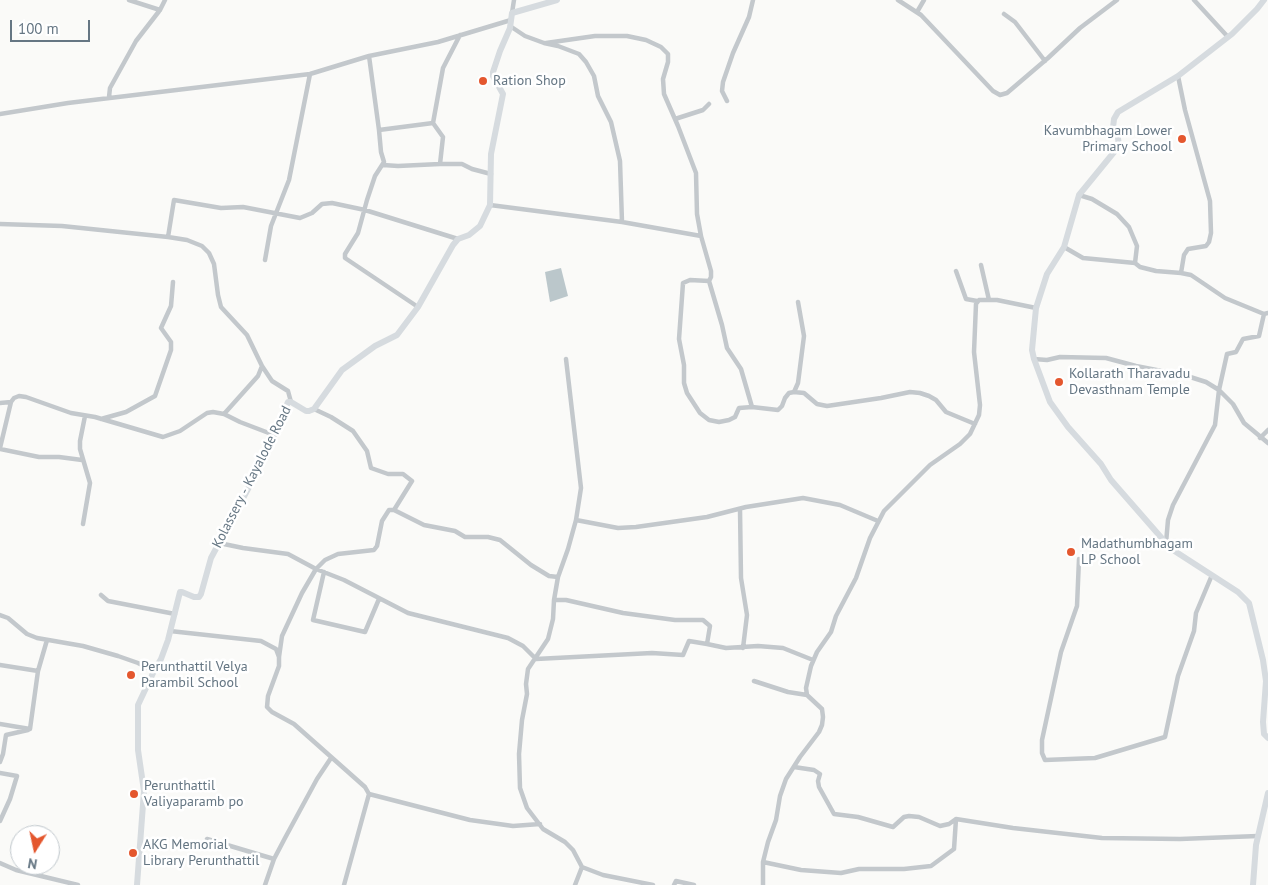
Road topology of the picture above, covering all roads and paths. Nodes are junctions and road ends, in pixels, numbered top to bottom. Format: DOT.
graph roads {
  1 [pos="128,0"];
  2 [pos="165,0"];
  3 [pos="514,0"];
  4 [pos="557,0"];
  5 [pos="753,0"];
  6 [pos="898,0"];
  7 [pos="924,0"];
  8 [pos="1117,0"];
  9 [pos="1194,0"];
  10 [pos="1264,0"];
  11 [pos="160,10"];
  12 [pos="917,12"];
  13 [pos="1004,14"];
  14 [pos="511,20"];
  15 [pos="460,35"];
  16 [pos="1228,37"];
  17 [pos="546,43"];
  18 [pos="369,56"];
  19 [pos="1045,61"];
  20 [pos="310,74"];
  21 [pos="1178,76"];
  22 [pos="110,97"];
  23 [pos="727,101"];
  24 [pos="710,104"];
  25 [pos="0,114"];
  26 [pos="675,119"];
  27 [pos="433,123"];
  28 [pos="380,130"];
  29 [pos="440,164"];
  30 [pos="383,165"];
  31 [pos="492,174"];
  32 [pos="1079,195"];
  33 [pos="490,205"];
  34 [pos="365,210"];
  35 [pos="277,213"];
  36 [pos="622,222"];
  37 [pos="0,224"];
  38 [pos="701,236"];
  39 [pos="168,237"];
  40 [pos="458,239"];
  41 [pos="1064,247"];
  42 [pos="265,260"];
  43 [pos="1135,263"];
  44 [pos="981,266"];
  45 [pos="956,271"];
  46 [pos="1181,273"];
  47 [pos="708,281"];
  48 [pos="174,282"];
  49 [pos="989,300"];
  50 [pos="977,301"];
  51 [pos="798,302"];
  52 [pos="418,308"];
  53 [pos="1036,308"];
  54 [pos="1266,313"];
  55 [pos="566,359"];
  56 [pos="1034,359"];
  57 [pos="261,364"];
  58 [pos="1219,390"];
  59 [pos="794,392"];
  60 [pos="11,402"];
  61 [pos="291,402"];
  62 [pos="0,403"];
  63 [pos="314,408"];
  64 [pos="752,408"];
  65 [pos="224,414"];
  66 [pos="85,416"];
  67 [pos="100,419"];
  68 [pos="975,424"];
  69 [pos="1268,430"];
  70 [pos="274,435"];
  71 [pos="1260,438"];
  72 [pos="1268,443"];
  73 [pos="0,449"];
  74 [pos="82,460"];
  75 [pos="740,509"];
  76 [pos="394,510"];
  77 [pos="576,520"];
  78 [pos="878,521"];
  79 [pos="83,524"];
  80 [pos="219,542"];
  81 [pos="1166,543"];
  82 [pos="1079,559"];
  83 [pos="316,569"];
  84 [pos="324,572"];
  85 [pos="1212,575"];
  86 [pos="558,577"];
  87 [pos="101,595"];
  88 [pos="379,599"];
  89 [pos="554,600"];
  90 [pos="174,614"];
  91 [pos="0,615"];
  92 [pos="170,631"];
  93 [pos="47,640"];
  94 [pos="707,644"];
  95 [pos="743,648"];
  96 [pos="279,657"];
  97 [pos="536,659"];
  98 [pos="813,660"];
  99 [pos="0,665"];
  100 [pos="38,671"];
  101 [pos="154,671"];
  102 [pos="754,681"];
  103 [pos="807,695"];
  104 [pos="0,724"];
  105 [pos="30,730"];
  106 [pos="1268,738"];
  107 [pos="331,758"];
  108 [pos="0,762"];
  109 [pos="794,767"];
  110 [pos="0,773"];
  111 [pos="1268,793"];
  112 [pos="370,794"];
  113 [pos="956,819"];
  114 [pos="0,821"];
  115 [pos="540,824"];
  116 [pos="1258,836"];
  117 [pos="207,839"];
  118 [pos="274,859"];
  119 [pos="764,862"];
  120 [pos="0,863"];
  121 [pos="582,867"];
  122 [pos="78,885"];
  123 [pos="137,885"];
  124 [pos="265,885"];
  125 [pos="344,885"];
  126 [pos="575,885"];
  127 [pos="653,885"];
  128 [pos="674,885"];
  129 [pos="694,885"];
  130 [pos="763,885"];
  131 [pos="1252,885"];
  1 -- 11 [label="street"];
  2 -- 11 [label="street"];
  3 -- 14 [label="street"];
  4 -- 14 [label="main road"];
  5 -- 23 [label="street"];
  6 -- 12 [label="street"];
  7 -- 12 [label="street"];
  8 -- 19 [label="street"];
  9 -- 16 [label="street"];
  10 -- 16 [label="main road"];
  11 -- 22 [label="street"];
  12 -- 19 [label="street"];
  13 -- 19 [label="street"];
  14 -- 15 [label="street"];
  14 -- 17 [label="street"];
  14 -- 31 [label="main road, Kolassery - Kayalode Road"];
  15 -- 18 [label="street"];
  15 -- 27 [label="street"];
  16 -- 21 [label="main road"];
  17 -- 26 [label="street"];
  17 -- 36 [label="street"];
  18 -- 20 [label="street"];
  18 -- 28 [label="street"];
  20 -- 22 [label="street"];
  20 -- 35 [label="street"];
  21 -- 32 [label="main road"];
  21 -- 46 [label="street"];
  22 -- 25 [label="street"];
  24 -- 26 [label="street"];
  26 -- 38 [label="street"];
  27 -- 28 [label="street"];
  27 -- 29 [label="street"];
  28 -- 30 [label="street"];
  29 -- 30 [label="street"];
  29 -- 31 [label="street"];
  30 -- 34 [label="street"];
  31 -- 33 [label="main road, Kolassery - Kayalode Road"];
  32 -- 41 [label="main road"];
  32 -- 43 [label="street"];
  33 -- 36 [label="street"];
  33 -- 40 [label="main road, Kolassery - Kayalode Road"];
  34 -- 35 [label="street"];
  34 -- 40 [label="street"];
  34 -- 52 [label="street"];
  35 -- 39 [label="street"];
  35 -- 42 [label="street"];
  36 -- 38 [label="street"];
  37 -- 39 [label="street"];
  38 -- 47 [label="street"];
  39 -- 57 [label="street"];
  40 -- 52 [label="main road, Kolassery - Kayalode Road"];
  41 -- 43 [label="street"];
  41 -- 53 [label="main road"];
  43 -- 46 [label="street"];
  44 -- 49 [label="street"];
  45 -- 50 [label="street"];
  46 -- 54 [label="street"];
  47 -- 64 [label="street"];
  47 -- 64 [label="street"];
  48 -- 67 [label="street"];
  49 -- 50 [label="street"];
  49 -- 53 [label="street"];
  50 -- 68 [label="street"];
  51 -- 59 [label="street"];
  52 -- 63 [label="main road, Kolassery - Kayalode Road"];
  53 -- 56 [label="main road"];
  54 -- 58 [label="street"];
  55 -- 77 [label="street"];
  56 -- 58 [label="street"];
  56 -- 81 [label="main road"];
  57 -- 61 [label="street"];
  57 -- 65 [label="street"];
  58 -- 71 [label="street"];
  58 -- 81 [label="street"];
  59 -- 64 [label="street"];
  59 -- 68 [label="street"];
  60 -- 62 [label="street"];
  60 -- 66 [label="street"];
  60 -- 73 [label="street"];
  61 -- 63 [label="main road, Kolassery - Kayalode Road"];
  61 -- 70 [label="main road, Kolassery - Kayalode Road"];
  63 -- 76 [label="street"];
  65 -- 67 [label="street"];
  65 -- 70 [label="street"];
  66 -- 67 [label="street"];
  66 -- 74 [label="street"];
  68 -- 78 [label="street"];
  69 -- 71 [label="street"];
  70 -- 80 [label="main road, Kolassery - Kayalode Road"];
  71 -- 72 [label="street"];
  73 -- 74 [label="street"];
  74 -- 79 [label="street"];
  75 -- 77 [label="street"];
  75 -- 78 [label="street"];
  75 -- 95 [label="street"];
  76 -- 83 [label="street"];
  76 -- 86 [label="street"];
  77 -- 86 [label="street"];
  78 -- 98 [label="street"];
  80 -- 83 [label="street"];
  80 -- 90 [label="main road, Kolassery - Kayalode Road"];
  81 -- 85 [label="main road"];
  82 -- 85 [label="street"];
  83 -- 84 [label="street"];
  83 -- 96 [label="street"];
  84 -- 88 [label="street"];
  84 -- 88 [label="street"];
  85 -- 106 [label="main road"];
  86 -- 89 [label="street"];
  87 -- 90 [label="street"];
  88 -- 97 [label="street"];
  89 -- 94 [label="street"];
  89 -- 97 [label="street"];
  90 -- 92 [label="main road, Kolassery - Kayalode Road"];
  91 -- 93 [label="street"];
  92 -- 96 [label="street"];
  92 -- 101 [label="main road, Kolassery - Kayalode Road"];
  93 -- 100 [label="street"];
  93 -- 101 [label="street"];
  94 -- 95 [label="street"];
  94 -- 97 [label="street"];
  95 -- 98 [label="street"];
  96 -- 107 [label="street"];
  97 -- 115 [label="street"];
  98 -- 103 [label="street"];
  99 -- 100 [label="street"];
  100 -- 105 [label="street"];
  101 -- 123 [label="main road, Kolassery - Kayalode Road"];
  102 -- 103 [label="street"];
  103 -- 109 [label="street"];
  104 -- 105 [label="street"];
  105 -- 108 [label="street"];
  107 -- 112 [label="street"];
  107 -- 118 [label="street"];
  109 -- 113 [label="street"];
  109 -- 119 [label="street"];
  110 -- 114 [label="street"];
  111 -- 116 [label="main road"];
  112 -- 115 [label="street"];
  112 -- 125 [label="street"];
  113 -- 116 [label="street"];
  113 -- 119 [label="street"];
  115 -- 121 [label="street"];
  116 -- 131 [label="main road"];
  117 -- 118 [label="street"];
  118 -- 124 [label="street"];
  119 -- 130 [label="street"];
  120 -- 122 [label="street"];
  121 -- 126 [label="street"];
  121 -- 127 [label="street"];
  128 -- 129 [label="street"];
}
